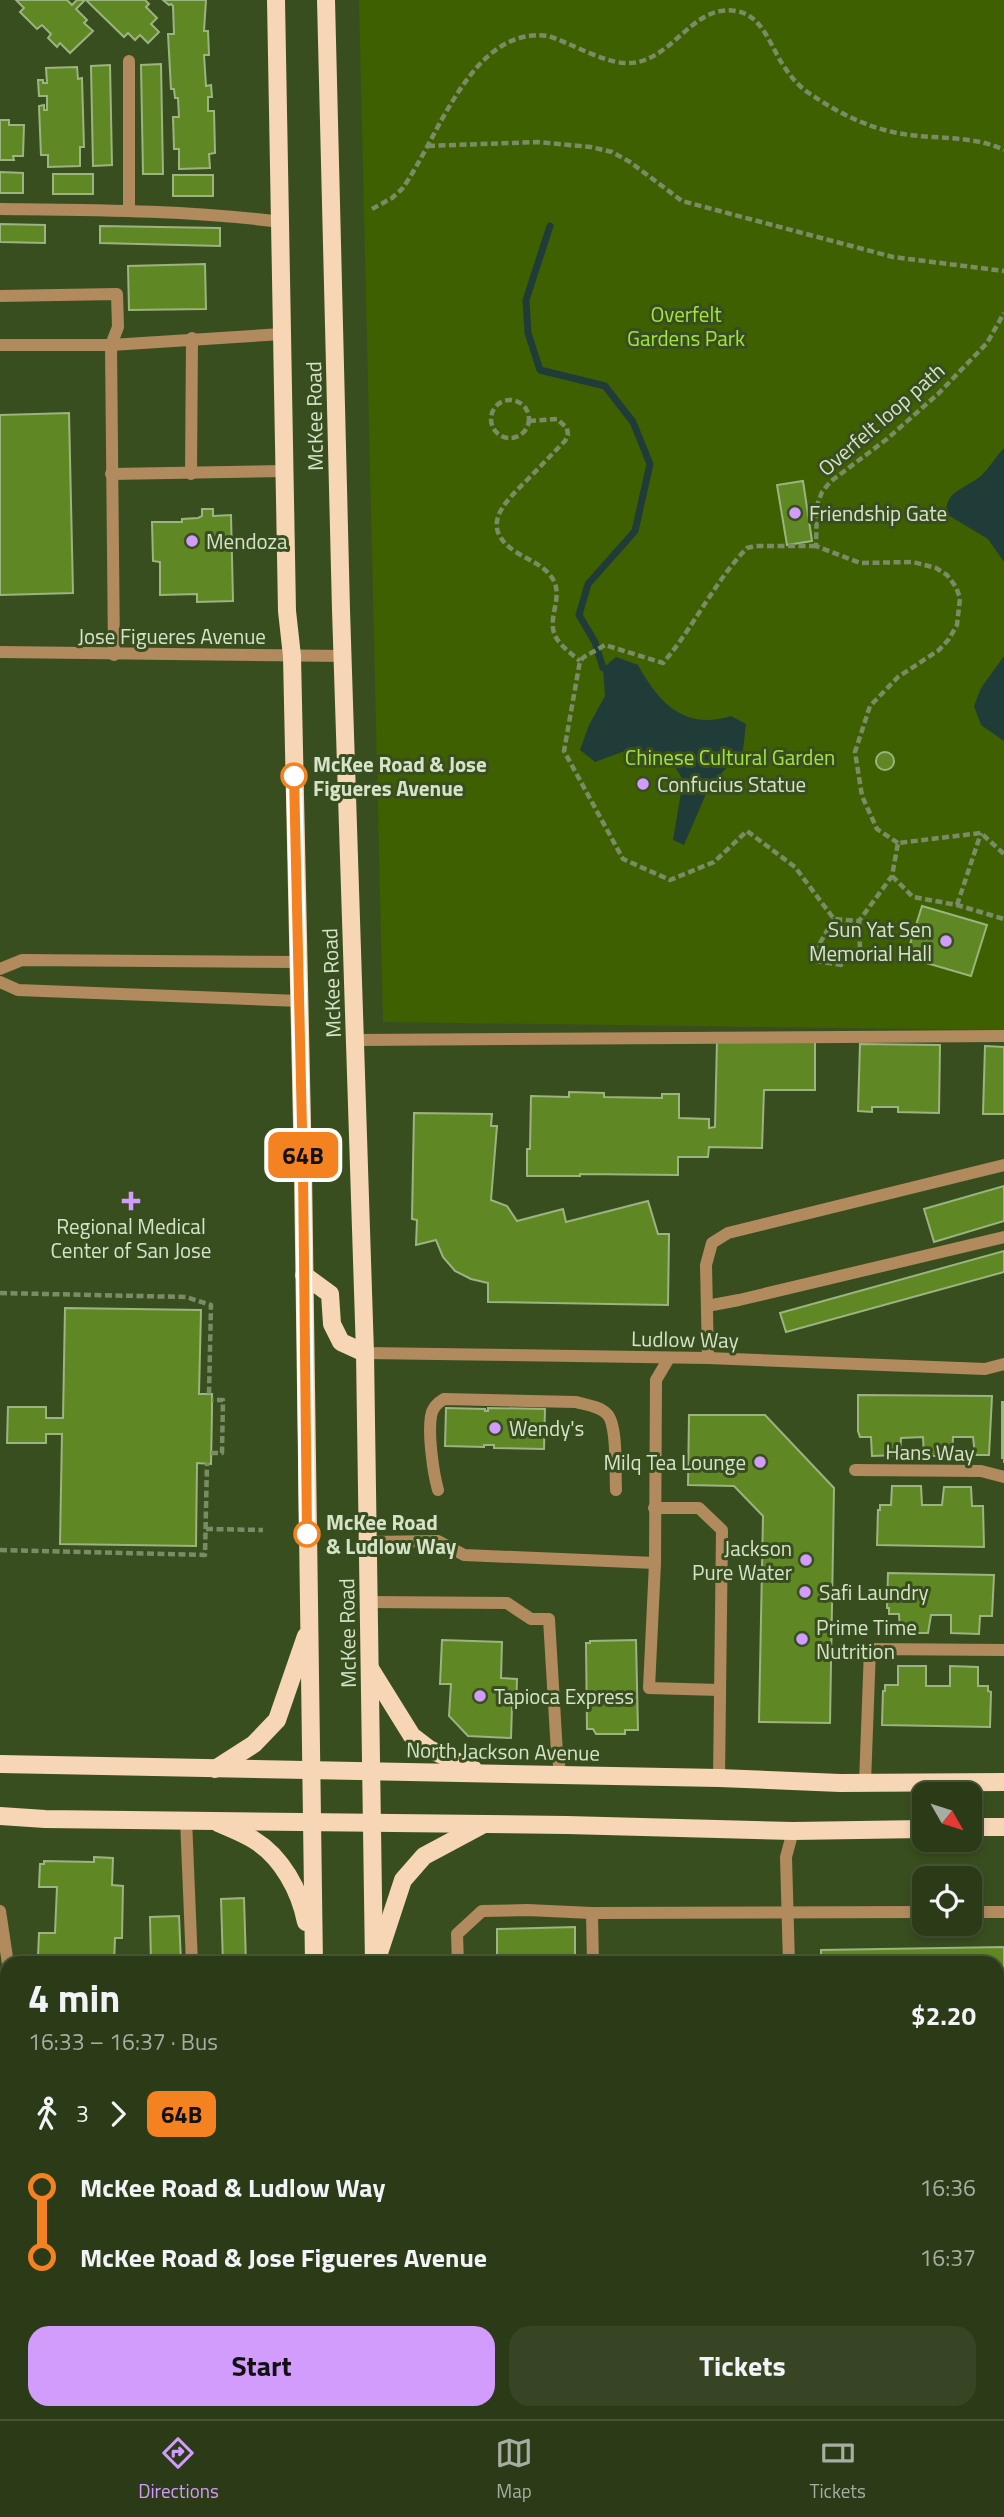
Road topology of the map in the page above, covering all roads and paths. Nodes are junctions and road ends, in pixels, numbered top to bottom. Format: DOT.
graph roads {
  1 [pos="276,0"];
  2 [pos="326,0"];
  3 [pos="130,61"];
  4 [pos="427,146"];
  5 [pos="1004,150"];
  6 [pos="0,209"];
  7 [pos="372,209"];
  8 [pos="129,211"];
  9 [pos="281,222"];
  10 [pos="1004,271"];
  11 [pos="0,296"];
  12 [pos="1004,313"];
  13 [pos="282,334"];
  14 [pos="192,338"];
  15 [pos="0,345"];
  16 [pos="111,345"];
  17 [pos="529,421"];
  18 [pos="284,471"];
  19 [pos="111,474"];
  20 [pos="191,474"];
  21 [pos="816,546"];
  22 [pos="0,652"];
  23 [pos="114,655"];
  24 [pos="292,656"];
  25 [pos="343,656"];
  26 [pos="582,659"];
  27 [pos="981,833"];
  28 [pos="898,843"];
  29 [pos="1004,855"];
  30 [pos="892,876"];
  31 [pos="957,905"];
  32 [pos="834,919"];
  33 [pos="1004,919"];
  34 [pos="859,921"];
  35 [pos="299,962"];
  36 [pos="0,968"];
  37 [pos="0,982"];
  38 [pos="300,1001"];
  39 [pos="1004,1037"];
  40 [pos="356,1040"];
  41 [pos="1004,1165"];
  42 [pos="1004,1237"];
  43 [pos="304,1275"];
  44 [pos="0,1293"];
  45 [pos="707,1306"];
  46 [pos="365,1353"];
  47 [pos="669,1358"];
  48 [pos="708,1358"];
  49 [pos="1004,1364"];
  50 [pos="211,1453"];
  51 [pos="207,1463"];
  52 [pos="855,1470"];
  53 [pos="1004,1477"];
  54 [pos="438,1490"];
  55 [pos="616,1490"];
  56 [pos="654,1508"];
  57 [pos="206,1529"];
  58 [pos="263,1530"];
  59 [pos="368,1542"];
  60 [pos="0,1550"];
  61 [pos="654,1563"];
  62 [pos="370,1602"];
  63 [pos="309,1626"];
  64 [pos="1004,1650"];
  65 [pos="369,1666"];
  66 [pos="719,1690"];
  67 [pos="0,1764"];
  68 [pos="214,1770"];
  69 [pos="312,1771"];
  70 [pos="372,1771"];
  71 [pos="482,1774"];
  72 [pos="561,1776"];
  73 [pos="719,1779"];
  74 [pos="1004,1782"];
  75 [pos="865,1783"];
  76 [pos="0,1816"];
  77 [pos="186,1819"];
  78 [pos="212,1820"];
  79 [pos="312,1822"];
  80 [pos="373,1822"];
  81 [pos="485,1824"];
  82 [pos="1004,1826"];
  83 [pos="982,1827"];
  84 [pos="912,1829"];
  85 [pos="793,1831"];
  86 [pos="0,1911"];
  87 [pos="788,1912"];
  88 [pos="912,1912"];
  89 [pos="982,1912"];
  90 [pos="1004,1912"];
  91 [pos="592,1913"];
  92 [pos="7,1956"];
  93 [pos="192,1956"];
  94 [pos="313,1956"];
  95 [pos="314,1956"];
  96 [pos="375,1956"];
  97 [pos="378,1956"];
  98 [pos="458,1956"];
  99 [pos="593,1956"];
  100 [pos="789,1956"];
  1 -- 9 [label="main road, McKee Road"];
  2 -- 25 [label="main road, McKee Road"];
  3 -- 8 [label="street"];
  4 -- 5 [label="path"];
  4 -- 7 [label="path"];
  4 -- 10 [label="path"];
  6 -- 8 [label="street"];
  8 -- 9 [label="street"];
  9 -- 13 [label="main road, McKee Road"];
  11 -- 16 [label="street"];
  12 -- 21 [label="path, Overfelt loop path"];
  13 -- 14 [label="street"];
  13 -- 18 [label="main road, McKee Road"];
  14 -- 16 [label="street"];
  14 -- 20 [label="street"];
  15 -- 16 [label="street"];
  16 -- 19 [label="street"];
  17 -- 17 [label="path"];
  17 -- 26 [label="path"];
  18 -- 20 [label="street"];
  18 -- 24 [label="main road, McKee Road"];
  19 -- 20 [label="street"];
  19 -- 23 [label="street"];
  21 -- 26 [label="path"];
  21 -- 28 [label="path"];
  22 -- 23 [label="street, Jose Figueres Avenue"];
  23 -- 24 [label="street, Jose Figueres Avenue"];
  24 -- 25 [label="street, Jose Figueres Avenue"];
  24 -- 35 [label="main road, McKee Road"];
  25 -- 40 [label="main road, McKee Road"];
  26 -- 32 [label="path"];
  27 -- 28 [label="path"];
  27 -- 29 [label="path"];
  27 -- 31 [label="path"];
  28 -- 30 [label="path"];
  30 -- 31 [label="path"];
  30 -- 34 [label="path"];
  31 -- 33 [label="path"];
  32 -- 34 [label="path"];
  32 -- 34 [label="path"];
  35 -- 36 [label="street"];
  35 -- 38 [label="main road, McKee Road"];
  37 -- 38 [label="street"];
  38 -- 43 [label="main road, McKee Road"];
  39 -- 40 [label="street"];
  40 -- 46 [label="main road, McKee Road"];
  41 -- 45 [label="street"];
  42 -- 45 [label="street"];
  43 -- 46 [label="main road"];
  43 -- 63 [label="main road, McKee Road"];
  44 -- 50 [label="path"];
  45 -- 48 [label="street"];
  46 -- 47 [label="street, Ludlow Way"];
  46 -- 59 [label="main road, McKee Road"];
  47 -- 48 [label="street, Ludlow Way"];
  47 -- 56 [label="street"];
  48 -- 49 [label="street, Ludlow Way"];
  51 -- 57 [label="path"];
  52 -- 53 [label="street, Hans Way"];
  54 -- 55 [label="street"];
  56 -- 61 [label="street"];
  56 -- 66 [label="street"];
  57 -- 58 [label="path"];
  57 -- 60 [label="path"];
  59 -- 61 [label="street"];
  59 -- 62 [label="main road, McKee Road"];
  61 -- 66 [label="street"];
  62 -- 65 [label="main road, McKee Road"];
  62 -- 72 [label="street"];
  63 -- 68 [label="main road"];
  63 -- 69 [label="main road, McKee Road"];
  64 -- 75 [label="street"];
  65 -- 70 [label="main road, McKee Road"];
  65 -- 71 [label="main road"];
  66 -- 73 [label="street"];
  67 -- 68 [label="main road, North Jackson Avenue"];
  68 -- 69 [label="main road, North Jackson Avenue"];
  69 -- 70 [label="main road, North Jackson Avenue"];
  69 -- 79 [label="main road, McKee Road"];
  70 -- 71 [label="main road, North Jackson Avenue"];
  70 -- 80 [label="main road, McKee Road"];
  71 -- 72 [label="main road, North Jackson Avenue"];
  72 -- 73 [label="main road, North Jackson Avenue"];
  73 -- 75 [label="main road, North Jackson Avenue"];
  74 -- 75 [label="main road, North Jackson Avenue"];
  76 -- 77 [label="main road"];
  77 -- 78 [label="main road"];
  77 -- 93 [label="street"];
  78 -- 79 [label="main road"];
  78 -- 94 [label="main road"];
  79 -- 80 [label="main road"];
  79 -- 95 [label="main road, McKee Road"];
  80 -- 81 [label="main road"];
  80 -- 96 [label="main road, McKee Road"];
  81 -- 85 [label="main road"];
  81 -- 97 [label="main road"];
  82 -- 83 [label="main road"];
  84 -- 85 [label="main road"];
  85 -- 87 [label="street"];
  86 -- 92 [label="street"];
  87 -- 88 [label="street"];
  87 -- 91 [label="street"];
  87 -- 100 [label="street"];
  89 -- 90 [label="street"];
  91 -- 98 [label="street"];
  91 -- 99 [label="street"];
}
